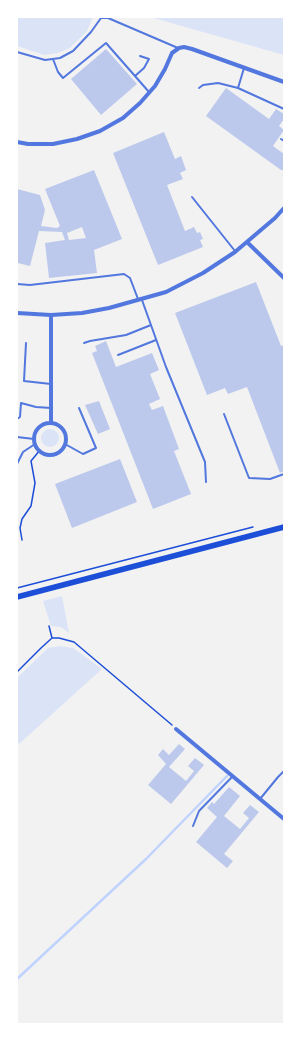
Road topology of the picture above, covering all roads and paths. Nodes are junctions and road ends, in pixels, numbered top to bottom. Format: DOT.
graph roads {
  1 [pos="179,48"];
  2 [pos="17,52"];
  3 [pos="140,56"];
  4 [pos="53,59"];
  5 [pos="244,68"];
  6 [pos="135,76"];
  7 [pos="284,82"];
  8 [pos="199,88"];
  9 [pos="238,88"];
  10 [pos="150,93"];
  11 [pos="284,109"];
  12 [pos="281,139"];
  13 [pos="284,141"];
  14 [pos="17,142"];
  15 [pos="192,197"];
  16 [pos="284,208"];
  17 [pos="248,243"];
  18 [pos="235,252"];
  19 [pos="284,278"];
  20 [pos="17,284"];
  21 [pos="140,300"];
  22 [pos="17,313"];
  23 [pos="51,315"];
  24 [pos="151,325"];
  25 [pos="156,340"];
  26 [pos="26,343"];
  27 [pos="84,343"];
  28 [pos="118,355"];
  29 [pos="51,384"];
  30 [pos="51,408"];
  31 [pos="79,408"];
  32 [pos="224,414"];
  33 [pos="17,419"];
  34 [pos="51,423"];
  35 [pos="17,437"];
  36 [pos="35,441"];
  37 [pos="65,444"];
  38 [pos="40,450"];
  39 [pos="17,464"];
  40 [pos="284,474"];
  41 [pos="206,482"];
  42 [pos="254,527"];
  43 [pos="284,527"];
  44 [pos="22,540"];
  45 [pos="17,588"];
  46 [pos="17,597"];
  47 [pos="50,626"];
  48 [pos="52,638"];
  49 [pos="17,672"];
  50 [pos="176,729"];
  51 [pos="284,772"];
  52 [pos="233,777"];
  53 [pos="260,799"];
  54 [pos="284,819"];
  55 [pos="193,826"];
  1 -- 4 [label="lane"];
  1 -- 5 [label="street"];
  1 -- 10 [label="street"];
  2 -- 4 [label="lane"];
  3 -- 6 [label="lane"];
  4 -- 6 [label="lane"];
  5 -- 7 [label="street"];
  5 -- 9 [label="lane"];
  6 -- 10 [label="lane"];
  8 -- 9 [label="lane"];
  9 -- 11 [label="lane"];
  10 -- 14 [label="street"];
  12 -- 13 [label="lane"];
  15 -- 18 [label="lane"];
  16 -- 17 [label="street"];
  17 -- 18 [label="street"];
  17 -- 19 [label="street"];
  18 -- 21 [label="street"];
  20 -- 21 [label="lane"];
  21 -- 23 [label="street"];
  21 -- 24 [label="lane"];
  22 -- 23 [label="street"];
  23 -- 29 [label="street"];
  24 -- 25 [label="lane"];
  24 -- 27 [label="lane"];
  25 -- 28 [label="lane"];
  25 -- 41 [label="lane"];
  26 -- 29 [label="lane"];
  29 -- 30 [label="street"];
  30 -- 33 [label="lane"];
  30 -- 34 [label="street"];
  31 -- 37 [label="lane"];
  32 -- 40 [label="lane"];
  34 -- 36 [label="street"];
  34 -- 37 [label="street"];
  35 -- 36 [label="lane"];
  36 -- 38 [label="street"];
  36 -- 39 [label="lane"];
  37 -- 38 [label="street"];
  38 -- 44 [label="path"];
  42 -- 45 [label="path"];
  43 -- 46 [label="main road"];
  47 -- 48 [label="path"];
  48 -- 49 [label="path"];
  48 -- 50 [label="path"];
  50 -- 52 [label="street"];
  51 -- 53 [label="lane"];
  52 -- 53 [label="street"];
  52 -- 55 [label="lane"];
  53 -- 54 [label="street"];
}
